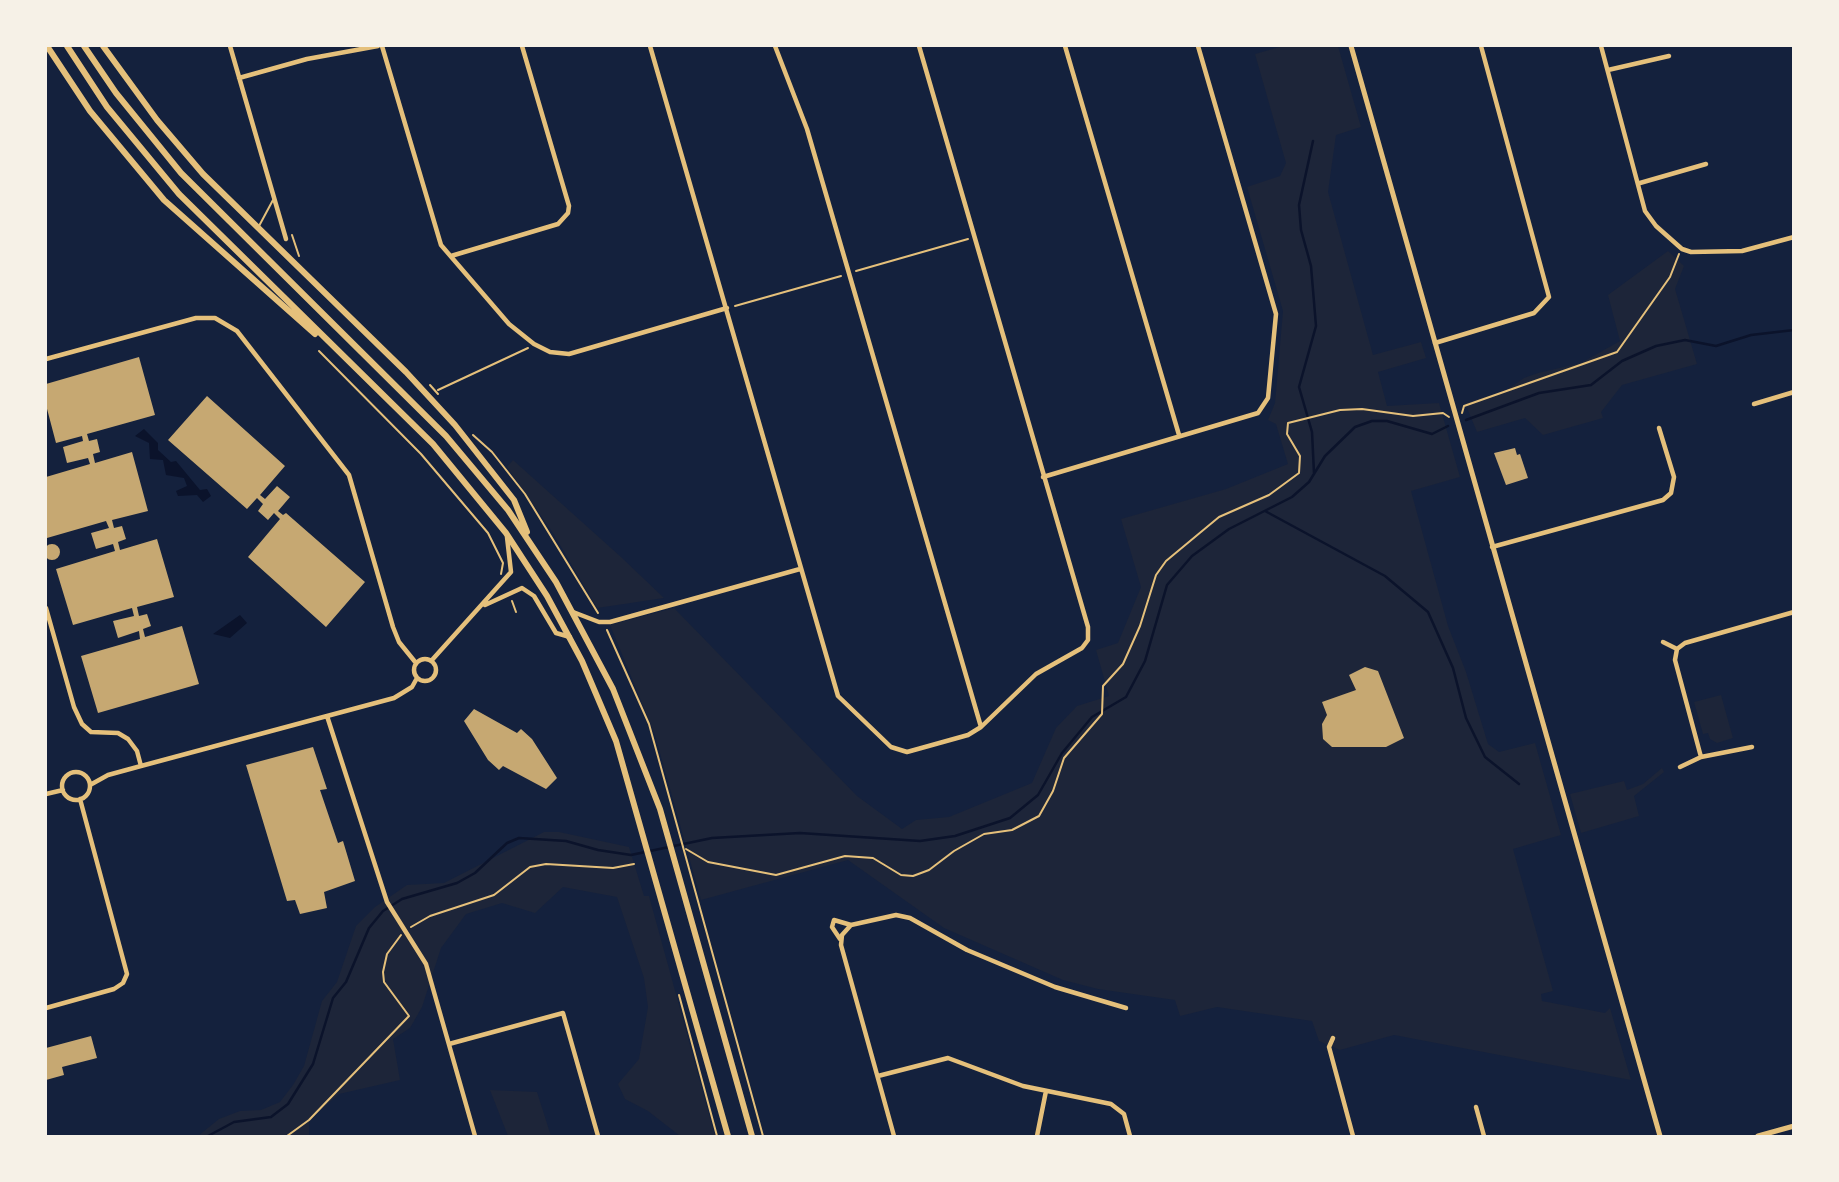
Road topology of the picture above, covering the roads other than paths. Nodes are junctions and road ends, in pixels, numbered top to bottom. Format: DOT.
graph roads {
  1 [pos="47,46"];
  2 [pos="67,46"];
  3 [pos="85,46"];
  4 [pos="103,46"];
  5 [pos="230,46"];
  6 [pos="380,46"];
  7 [pos="522,46"];
  8 [pos="650,46"];
  9 [pos="775,46"];
  10 [pos="919,46"];
  11 [pos="1065,46"];
  12 [pos="1198,46"];
  13 [pos="1351,46"];
  14 [pos="1481,46"];
  15 [pos="1601,46"];
  16 [pos="1669,56"];
  17 [pos="1608,71"];
  18 [pos="239,78"];
  19 [pos="1706,164"];
  20 [pos="1640,183"];
  21 [pos="273,199"];
  22 [pos="258,228"];
  23 [pos="1794,237"];
  24 [pos="286,239"];
  25 [pos="451,256"];
  26 [pos="727,308"];
  27 [pos="1434,343"];
  28 [pos="339,352"];
  29 [pos="46,359"];
  30 [pos="1794,392"];
  31 [pos="1754,404"];
  32 [pos="1659,428"];
  33 [pos="1179,435"];
  34 [pos="1043,477"];
  35 [pos="506,533"];
  36 [pos="530,541"];
  37 [pos="1492,547"];
  38 [pos="800,569"];
  39 [pos="483,606"];
  40 [pos="46,608"];
  41 [pos="573,611"];
  42 [pos="1794,611"];
  43 [pos="571,638"];
  44 [pos="1663,642"];
  45 [pos="1676,649"];
  46 [pos="432,660"];
  47 [pos="416,663"];
  48 [pos="417,678"];
  49 [pos="327,716"];
  50 [pos="981,727"];
  51 [pos="1752,747"];
  52 [pos="1701,757"];
  53 [pos="141,766"];
  54 [pos="1680,767"];
  55 [pos="90,785"];
  56 [pos="63,790"];
  57 [pos="46,794"];
  58 [pos="80,799"];
  59 [pos="851,925"];
  60 [pos="841,938"];
  61 [pos="46,1008"];
  62 [pos="1126,1008"];
  63 [pos="1333,1038"];
  64 [pos="449,1044"];
  65 [pos="878,1076"];
  66 [pos="1046,1091"];
  67 [pos="1476,1107"];
  68 [pos="1794,1126"];
  69 [pos="475,1136"];
  70 [pos="598,1136"];
  71 [pos="728,1136"];
  72 [pos="752,1136"];
  73 [pos="894,1136"];
  74 [pos="1037,1136"];
  75 [pos="1130,1136"];
  76 [pos="1353,1136"];
  77 [pos="1484,1136"];
  78 [pos="1660,1136"];
  79 [pos="1758,1136"];
  1 -- 28 [label="main road"];
  2 -- 28 [label="main road"];
  3 -- 36 [label="main road"];
  4 -- 22 [label="main road"];
  5 -- 18 [label="street"];
  6 -- 18 [label="street"];
  6 -- 25 [label="street"];
  7 -- 25 [label="street"];
  8 -- 26 [label="street"];
  9 -- 50 [label="street"];
  10 -- 34 [label="street"];
  11 -- 33 [label="street"];
  12 -- 33 [label="street"];
  13 -- 27 [label="street"];
  14 -- 27 [label="street"];
  15 -- 17 [label="street"];
  16 -- 17 [label="street"];
  17 -- 20 [label="street"];
  18 -- 21 [label="street"];
  19 -- 20 [label="street"];
  20 -- 23 [label="street"];
  21 -- 22 [label="lane"];
  21 -- 24 [label="street"];
  22 -- 36 [label="main road"];
  25 -- 26 [label="street"];
  26 -- 38 [label="street"];
  27 -- 37 [label="street"];
  28 -- 35 [label="main road"];
  29 -- 47 [label="street"];
  30 -- 31 [label="street"];
  32 -- 37 [label="street"];
  33 -- 34 [label="street"];
  34 -- 50 [label="street"];
  35 -- 39 [label="street"];
  35 -- 43 [label="main road"];
  36 -- 41 [label="main road"];
  37 -- 78 [label="street"];
  38 -- 41 [label="street"];
  38 -- 50 [label="street"];
  39 -- 43 [label="street"];
  39 -- 46 [label="street"];
  40 -- 53 [label="street"];
  41 -- 72 [label="main road"];
  42 -- 45 [label="street"];
  43 -- 71 [label="main road"];
  44 -- 45 [label="street"];
  45 -- 52 [label="street"];
  46 -- 47 [label="street"];
  46 -- 48 [label="street"];
  47 -- 48 [label="street"];
  48 -- 49 [label="street"];
  49 -- 53 [label="street"];
  49 -- 64 [label="street"];
  51 -- 52 [label="street"];
  52 -- 54 [label="street"];
  53 -- 55 [label="street"];
  55 -- 56 [label="street"];
  55 -- 58 [label="street"];
  56 -- 57 [label="street"];
  56 -- 58 [label="street"];
  58 -- 61 [label="street"];
  59 -- 60 [label="street"];
  59 -- 60 [label="street"];
  59 -- 62 [label="street"];
  60 -- 65 [label="street"];
  63 -- 76 [label="street"];
  64 -- 69 [label="street"];
  64 -- 70 [label="street"];
  65 -- 66 [label="street"];
  65 -- 73 [label="street"];
  66 -- 74 [label="street"];
  66 -- 75 [label="street"];
  67 -- 77 [label="street"];
  68 -- 79 [label="street"];
}
